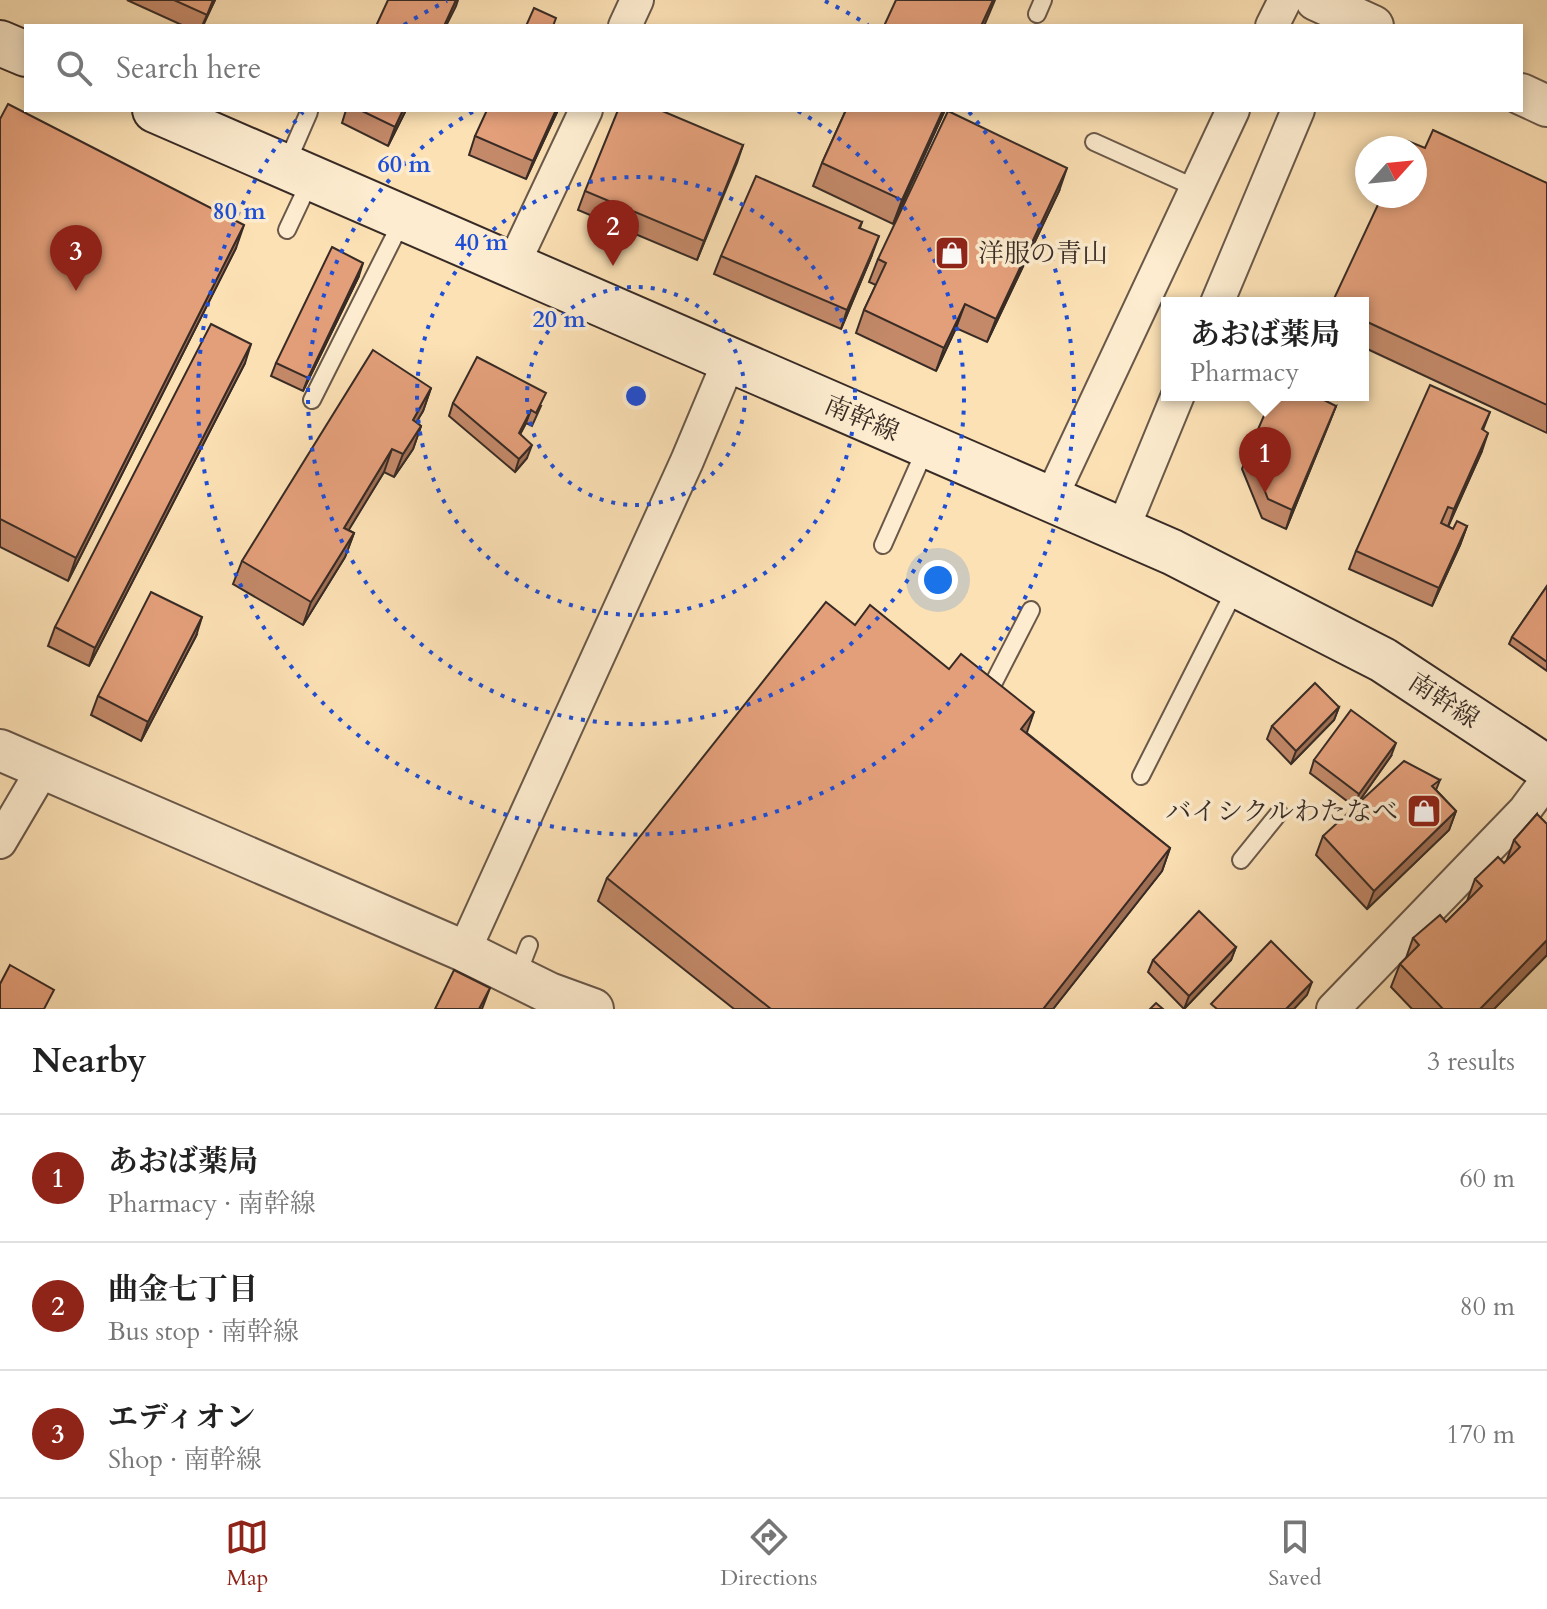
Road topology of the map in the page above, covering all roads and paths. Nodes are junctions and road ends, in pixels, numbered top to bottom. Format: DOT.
graph roads {
  1 [pos="637,0"];
  2 [pos="1285,0"];
  3 [pos="626,24"];
  4 [pos="1273,24"];
  5 [pos="0,43"];
  6 [pos="24,53"];
  7 [pos="1523,95"];
  8 [pos="1547,106"];
  9 [pos="161,112"];
  10 [pos="309,112"];
  11 [pos="585,112"];
  12 [pos="1232,112"];
  13 [pos="1297,112"];
  14 [pos="1094,142"];
  15 [pos="299,172"];
  16 [pos="1196,188"];
  17 [pos="403,220"];
  18 [pos="287,230"];
  19 [pos="512,267"];
  20 [pos="1220,297"];
  21 [pos="729,361"];
  22 [pos="312,400"];
  23 [pos="1176,401"];
  24 [pos="927,446"];
  25 [pos="1050,500"];
  26 [pos="1122,531"];
  27 [pos="883,545"];
  28 [pos="1237,586"];
  29 [pos="1031,610"];
  30 [pos="992,686"];
  31 [pos="0,750"];
  32 [pos="1547,768"];
  33 [pos="43,769"];
  34 [pos="1141,776"];
  35 [pos="1547,780"];
  36 [pos="1279,813"];
  37 [pos="0,842"];
  38 [pos="1241,860"];
  39 [pos="464,951"];
  40 [pos="534,981"];
  41 [pos="593,1009"];
  42 [pos="1333,1009"];
  1 -- 3 [label="street"];
  2 -- 4 [label="street"];
  5 -- 6 [label="main road"];
  7 -- 8 [label="street"];
  9 -- 15 [label="main road, 南幹線"];
  10 -- 15 [label="lane"];
  11 -- 19 [label="street"];
  12 -- 16 [label="street"];
  13 -- 20 [label="street"];
  14 -- 16 [label="lane"];
  15 -- 17 [label="main road, 南幹線"];
  15 -- 18 [label="lane"];
  16 -- 25 [label="street"];
  17 -- 19 [label="main road, 南幹線"];
  17 -- 22 [label="lane"];
  19 -- 21 [label="main road, 南幹線"];
  21 -- 24 [label="main road, 南幹線"];
  21 -- 39 [label="street"];
  23 -- 26 [label="street"];
  24 -- 25 [label="main road, 南幹線"];
  24 -- 27 [label="lane"];
  25 -- 26 [label="main road, 南幹線"];
  26 -- 28 [label="main road, 南幹線"];
  28 -- 32 [label="main road, 南幹線"];
  28 -- 34 [label="lane"];
  29 -- 30 [label="lane"];
  31 -- 33 [label="street"];
  33 -- 37 [label="street"];
  33 -- 39 [label="street"];
  35 -- 42 [label="street"];
  36 -- 38 [label="lane"];
  39 -- 40 [label="street"];
  40 -- 41 [label="street"];
}
